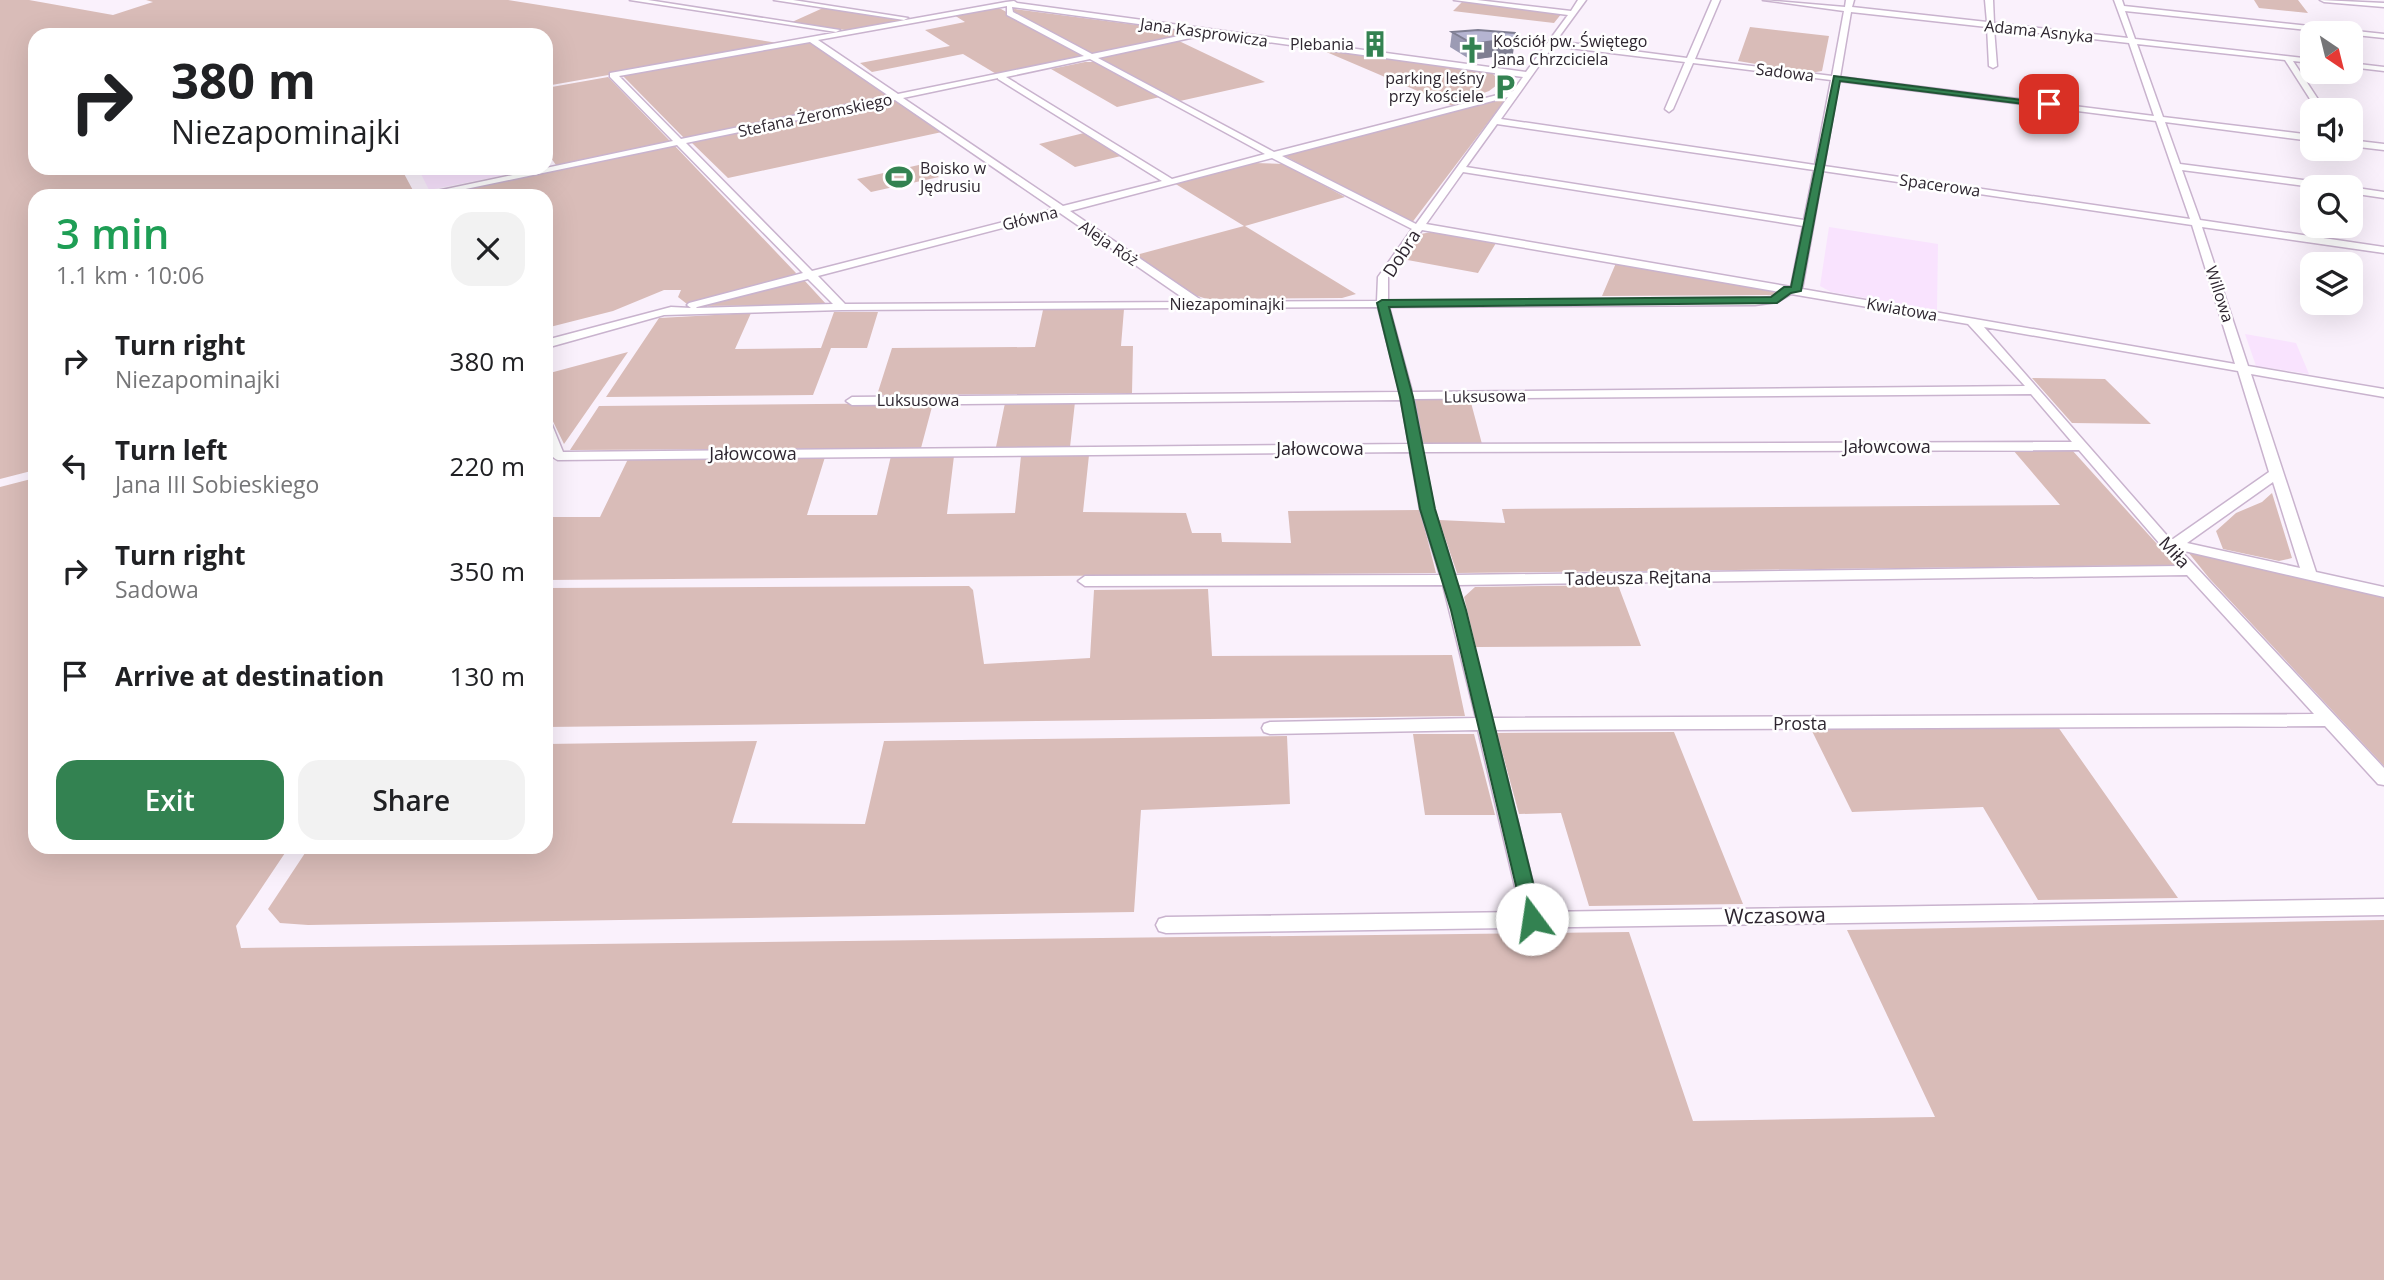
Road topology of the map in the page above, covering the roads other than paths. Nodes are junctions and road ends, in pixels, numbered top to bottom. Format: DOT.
graph roads {
  1 [pos="634,0"];
  2 [pos="778,0"];
  3 [pos="1030,0"];
  4 [pos="1458,0"];
  5 [pos="1582,0"];
  6 [pos="1716,0"];
  7 [pos="1767,0"];
  8 [pos="1989,0"];
  9 [pos="2324,0"];
  10 [pos="1011,3"];
  11 [pos="2119,4"];
  12 [pos="1849,5"];
  13 [pos="2384,5"];
  14 [pos="1572,13"];
  15 [pos="918,20"];
  16 [pos="1990,25"];
  17 [pos="849,32"];
  18 [pos="1206,33"];
  19 [pos="2384,36"];
  20 [pos="811,38"];
  21 [pos="2132,41"];
  22 [pos="1551,43"];
  23 [pos="1093,58"];
  24 [pos="2287,58"];
  25 [pos="1691,60"];
  26 [pos="2300,60"];
  27 [pos="1993,66"];
  28 [pos="2363,67"];
  29 [pos="2384,69"];
  30 [pos="1528,75"];
  31 [pos="1001,77"];
  32 [pos="1836,78"];
  33 [pos="1514,93"];
  34 [pos="899,98"];
  35 [pos="2313,98"];
  36 [pos="1669,109"];
  37 [pos="2160,118"];
  38 [pos="1495,121"];
  39 [pos="2300,136"];
  40 [pos="678,142"];
  41 [pos="2363,145"];
  42 [pos="2384,147"];
  43 [pos="1273,155"];
  44 [pos="2176,166"];
  45 [pos="553,168"];
  46 [pos="1821,168"];
  47 [pos="1459,169"];
  48 [pos="519,175"];
  49 [pos="1169,181"];
  50 [pos="2300,183"];
  51 [pos="452,189"];
  52 [pos="2363,192"];
  53 [pos="2384,195"];
  54 [pos="1061,210"];
  55 [pos="1810,223"];
  56 [pos="2196,223"];
  57 [pos="1418,227"];
  58 [pos="2384,250"];
  59 [pos="809,274"];
  60 [pos="1792,290"];
  61 [pos="1382,303"];
  62 [pos="1200,304"];
  63 [pos="842,307"];
  64 [pos="663,312"];
  65 [pos="1970,320"];
  66 [pos="553,342"];
  67 [pos="2245,369"];
  68 [pos="2034,390"];
  69 [pos="2384,393"];
  70 [pos="1406,397"];
  71 [pos="852,401"];
  72 [pos="553,443"];
  73 [pos="2081,446"];
  74 [pos="1415,447"];
  75 [pos="2277,473"];
  76 [pos="2171,543"];
  77 [pos="2191,570"];
  78 [pos="2309,574"];
  79 [pos="1449,580"];
  80 [pos="1085,581"];
  81 [pos="2384,592"];
  82 [pos="2330,720"];
  83 [pos="1485,724"];
  84 [pos="1270,729"];
  85 [pos="2384,779"];
  86 [pos="2384,907"];
  87 [pos="1532,919"];
  88 [pos="1167,925"];
  1 -- 17 [label="street"];
  2 -- 15 [label="street"];
  3 -- 10 [label="street"];
  4 -- 14 [label="street"];
  5 -- 14 [label="street, Dobra"];
  6 -- 25 [label="street"];
  7 -- 12 [label="street, Adama Asnyka"];
  8 -- 16 [label="street"];
  9 -- 13 [label="street"];
  10 -- 15 [label="street"];
  10 -- 18 [label="street, Jana Kasprowicza"];
  10 -- 23 [label="street"];
  11 -- 19 [label="street"];
  11 -- 21 [label="street, Willowa"];
  12 -- 16 [label="street, Adama Asnyka"];
  12 -- 32 [label="street"];
  14 -- 22 [label="street, Dobra"];
  15 -- 17 [label="street"];
  16 -- 21 [label="street, Adama Asnyka"];
  16 -- 27 [label="street"];
  17 -- 20 [label="street"];
  18 -- 23 [label="street, Stefana Żeromskiego"];
  18 -- 30 [label="street, Jana Kasprowicza"];
  20 -- 34 [label="street, Aleja Róż"];
  20 -- 40 [label="street"];
  21 -- 24 [label="street, Adama Asnyka"];
  21 -- 37 [label="street, Willowa"];
  22 -- 25 [label="street, Sadowa"];
  22 -- 30 [label="street, Dobra"];
  23 -- 31 [label="street, Stefana Żeromskiego"];
  23 -- 43 [label="street, Kwiatowa"];
  24 -- 26 [label="street, Adama Asnyka"];
  24 -- 35 [label="street"];
  25 -- 32 [label="street, Sadowa"];
  25 -- 36 [label="street"];
  28 -- 29 [label="street"];
  30 -- 33 [label="street, Dobra"];
  31 -- 34 [label="street, Stefana Żeromskiego"];
  31 -- 49 [label="street"];
  32 -- 37 [label="street, Sadowa"];
  32 -- 46 [label="street"];
  33 -- 38 [label="street, Dobra"];
  33 -- 43 [label="street, Główna"];
  34 -- 40 [label="street, Stefana Żeromskiego"];
  34 -- 54 [label="street, Aleja Róż"];
  37 -- 39 [label="street, Sadowa"];
  37 -- 44 [label="street, Willowa"];
  38 -- 46 [label="street, Spacerowa"];
  38 -- 47 [label="street, Dobra"];
  40 -- 45 [label="street, Stefana Żeromskiego"];
  40 -- 59 [label="street"];
  41 -- 42 [label="street"];
  43 -- 49 [label="street, Główna"];
  43 -- 57 [label="street, Kwiatowa"];
  44 -- 50 [label="street"];
  44 -- 56 [label="street, Willowa"];
  46 -- 55 [label="street"];
  46 -- 56 [label="street, Spacerowa"];
  47 -- 55 [label="street"];
  47 -- 57 [label="street, Dobra"];
  48 -- 51 [label="street, Stefana Żeromskiego"];
  49 -- 54 [label="street, Główna"];
  52 -- 53 [label="street"];
  54 -- 59 [label="street, Główna"];
  54 -- 62 [label="street, Aleja Róż"];
  55 -- 60 [label="street"];
  56 -- 58 [label="street, Spacerowa"];
  56 -- 67 [label="street, Willowa"];
  57 -- 60 [label="street, Kwiatowa"];
  57 -- 61 [label="street, Dobra"];
  59 -- 63 [label="street"];
  59 -- 64 [label="street, Główna"];
  60 -- 61 [label="street, Niezapominajki"];
  60 -- 65 [label="street, Kwiatowa"];
  61 -- 62 [label="street, Niezapominajki"];
  61 -- 70 [label="street, Dobra"];
  62 -- 63 [label="street, Niezapominajki"];
  63 -- 64 [label="street, Niezapominajki"];
  64 -- 66 [label="street, Główna"];
  65 -- 67 [label="street, Kwiatowa"];
  65 -- 68 [label="street, Miła"];
  67 -- 69 [label="street, Kwiatowa"];
  67 -- 75 [label="street, Willowa"];
  68 -- 70 [label="street, Luksusowa"];
  68 -- 73 [label="street, Miła"];
  70 -- 71 [label="street, Luksusowa"];
  70 -- 74 [label="street, Dobra"];
  72 -- 74 [label="street, Jałowcowa"];
  73 -- 74 [label="street, Jałowcowa"];
  73 -- 76 [label="street, Miła"];
  74 -- 79 [label="street, Dobra"];
  75 -- 76 [label="street"];
  75 -- 78 [label="street, Willowa"];
  76 -- 77 [label="street, Miła"];
  76 -- 78 [label="street"];
  77 -- 79 [label="street, Tadeusza Rejtana"];
  77 -- 82 [label="street, Miła"];
  78 -- 81 [label="street"];
  79 -- 80 [label="street, Tadeusza Rejtana"];
  79 -- 83 [label="street, Dobra"];
  82 -- 83 [label="street, Prosta"];
  82 -- 85 [label="street, Miła"];
  83 -- 84 [label="street, Prosta"];
  83 -- 87 [label="street, Dobra"];
  86 -- 87 [label="street, Wczasowa"];
  87 -- 88 [label="street, Wczasowa"];
}
